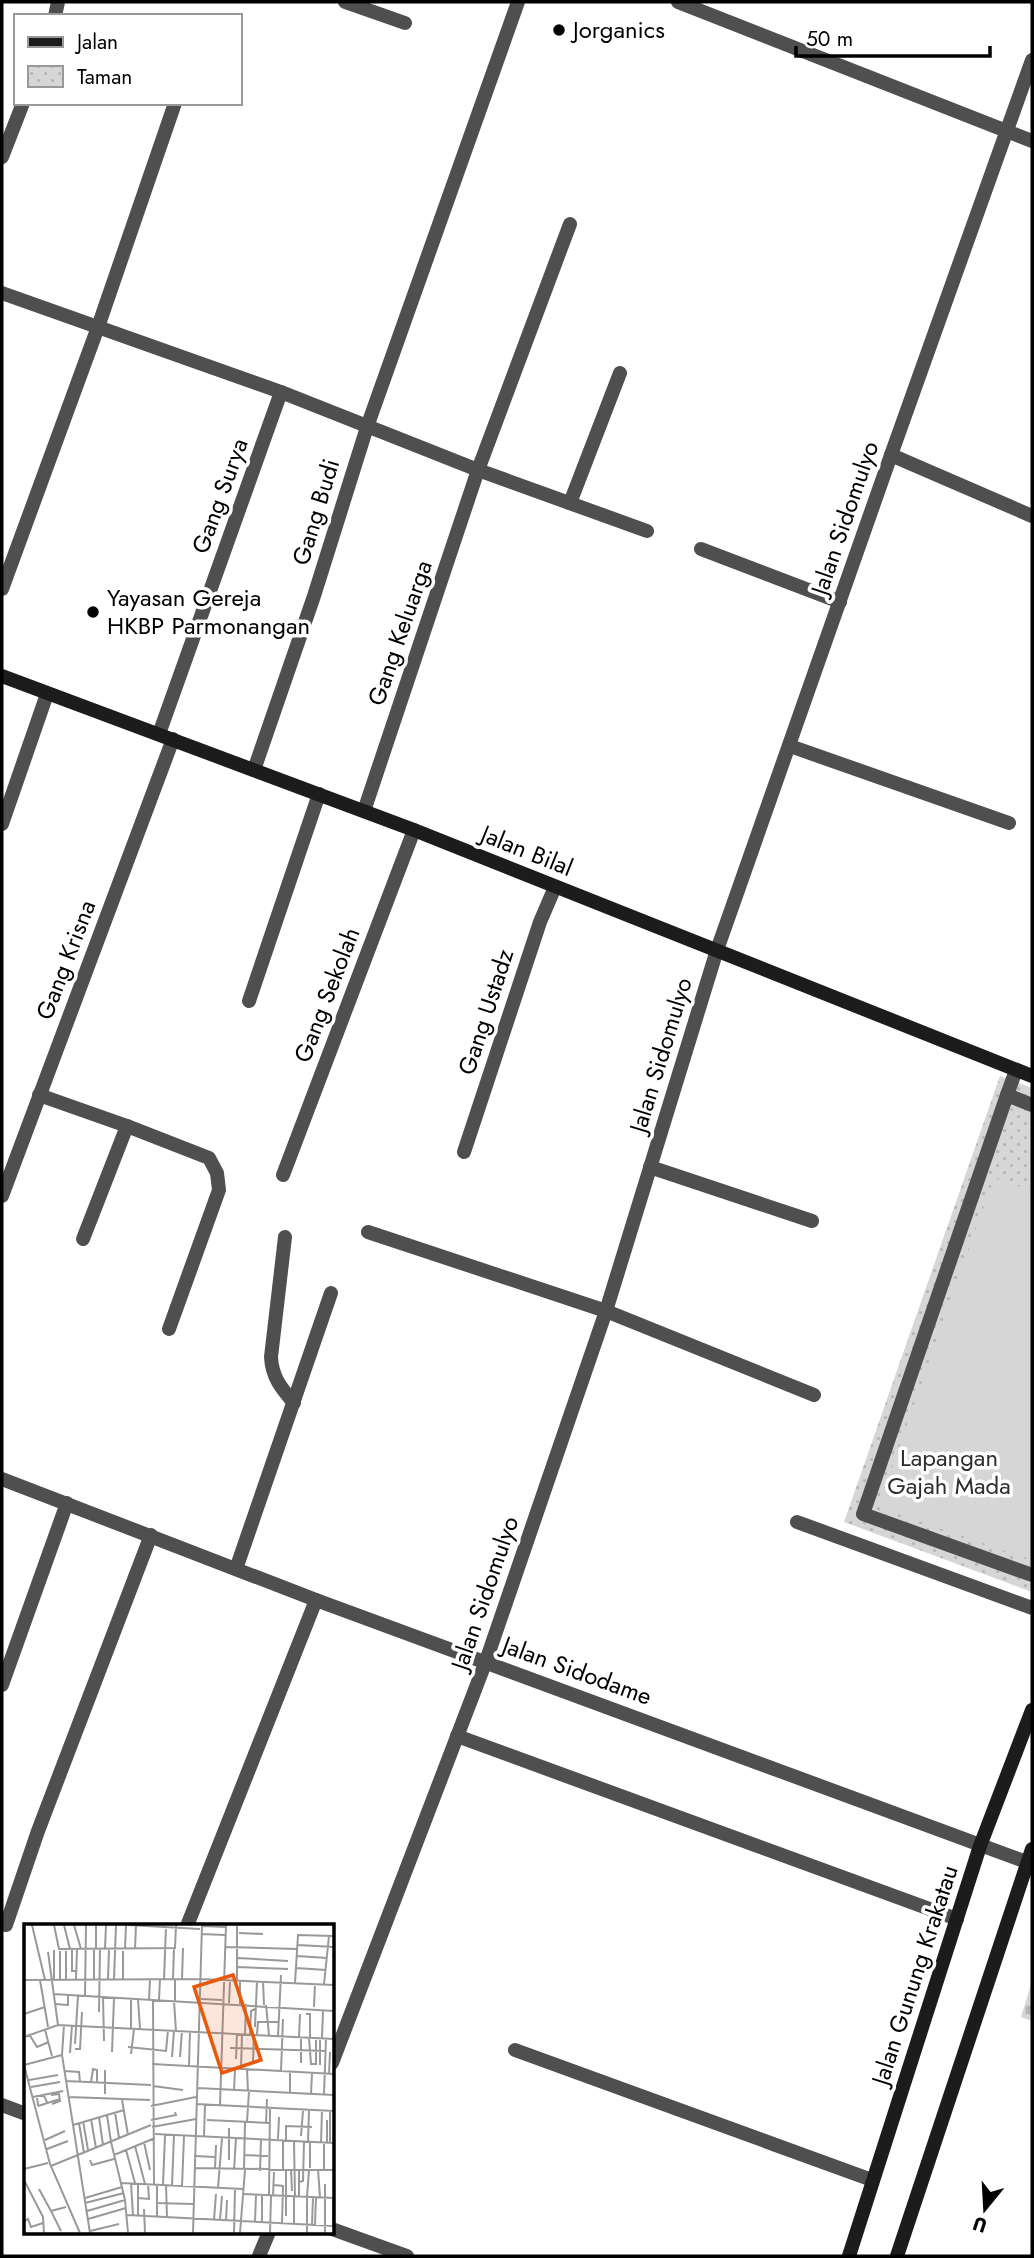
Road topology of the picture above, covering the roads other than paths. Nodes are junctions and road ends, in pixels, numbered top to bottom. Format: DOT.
graph roads {
  1 [pos="345,2"];
  2 [pos="518,2"];
  3 [pos="679,2"];
  4 [pos="405,23"];
  5 [pos="1032,60"];
  6 [pos="22,105"];
  7 [pos="174,105"];
  8 [pos="1008,132"];
  9 [pos="1032,141"];
  10 [pos="2,157"];
  11 [pos="570,224"];
  12 [pos="2,293"];
  13 [pos="98,327"];
  14 [pos="620,373"];
  15 [pos="281,393"];
  16 [pos="367,427"];
  17 [pos="891,454"];
  18 [pos="478,470"];
  19 [pos="570,503"];
  20 [pos="1032,516"];
  21 [pos="647,531"];
  22 [pos="701,549"];
  23 [pos="2,589"];
  24 [pos="840,602"];
  25 [pos="2,676"];
  26 [pos="47,694"];
  27 [pos="166,736"];
  28 [pos="790,746"];
  29 [pos="254,770"];
  30 [pos="319,794"];
  31 [pos="364,811"];
  32 [pos="2,824"];
  33 [pos="1009,824"];
  34 [pos="414,830"];
  35 [pos="555,887"];
  36 [pos="717,950"];
  37 [pos="249,1001"];
  38 [pos="1016,1070"];
  39 [pos="1032,1076"];
  40 [pos="39,1095"];
  41 [pos="1007,1095"];
  42 [pos="1032,1105"];
  43 [pos="127,1126"];
  44 [pos="464,1152"];
  45 [pos="650,1167"];
  46 [pos="283,1175"];
  47 [pos="2,1196"];
  48 [pos="812,1221"];
  49 [pos="369,1232"];
  50 [pos="285,1237"];
  51 [pos="83,1239"];
  52 [pos="331,1293"];
  53 [pos="606,1311"];
  54 [pos="169,1329"];
  55 [pos="814,1395"];
  56 [pos="294,1403"];
  57 [pos="2,1479"];
  58 [pos="66,1503"];
  59 [pos="797,1522"];
  60 [pos="151,1535"];
  61 [pos="236,1569"];
  62 [pos="1032,1575"];
  63 [pos="316,1600"];
  64 [pos="1032,1608"];
  65 [pos="486,1661"];
  66 [pos="2,1685"];
  67 [pos="1032,1710"];
  68 [pos="457,1736"];
  69 [pos="980,1846"];
  70 [pos="1031,1858"];
  71 [pos="957,1919"];
  72 [pos="188,1924"];
  73 [pos="6,1925"];
  74 [pos="515,2050"];
  75 [pos="334,2058"];
  76 [pos="2,2105"];
  77 [pos="24,2113"];
  78 [pos="872,2180"];
  79 [pos="334,2230"];
  80 [pos="268,2234"];
  81 [pos="259,2256"];
  82 [pos="407,2256"];
  83 [pos="849,2256"];
  84 [pos="897,2256"];
  1 -- 4 [label="street"];
  2 -- 16 [label="street, Gang Budi"];
  3 -- 8 [label="street"];
  5 -- 8 [label="street, Jalan Sidomulyo"];
  6 -- 10 [label="street"];
  7 -- 13 [label="street"];
  8 -- 9 [label="street"];
  8 -- 17 [label="street, Jalan Sidomulyo"];
  11 -- 18 [label="street, Gang Keluarga"];
  12 -- 13 [label="street"];
  13 -- 15 [label="street"];
  13 -- 23 [label="street"];
  14 -- 19 [label="street"];
  15 -- 16 [label="street"];
  15 -- 27 [label="street, Gang Surya"];
  16 -- 18 [label="street"];
  16 -- 29 [label="street, Gang Budi"];
  17 -- 20 [label="street"];
  17 -- 24 [label="street, Jalan Sidomulyo"];
  18 -- 19 [label="street"];
  18 -- 31 [label="street, Gang Keluarga"];
  19 -- 21 [label="street"];
  22 -- 24 [label="street"];
  24 -- 28 [label="street, Jalan Sidomulyo"];
  25 -- 26 [label="main road, Jalan Bilal"];
  26 -- 27 [label="main road, Jalan Bilal"];
  26 -- 32 [label="street"];
  27 -- 29 [label="main road, Jalan Bilal"];
  27 -- 40 [label="street, Gang Krisna"];
  28 -- 33 [label="street"];
  28 -- 36 [label="street, Jalan Sidomulyo"];
  29 -- 30 [label="main road, Jalan Bilal"];
  30 -- 31 [label="main road, Jalan Bilal"];
  30 -- 37 [label="street"];
  31 -- 34 [label="main road, Jalan Bilal"];
  34 -- 35 [label="main road, Jalan Bilal"];
  34 -- 46 [label="street, Gang Sekolah"];
  35 -- 36 [label="main road, Jalan Bilal"];
  35 -- 44 [label="street, Gang Ustadz"];
  36 -- 38 [label="main road, Jalan Bilal"];
  36 -- 45 [label="street, Jalan Sidomulyo"];
  38 -- 39 [label="main road, Jalan Bilal"];
  38 -- 41 [label="street"];
  40 -- 43 [label="street"];
  40 -- 47 [label="street, Gang Krisna"];
  41 -- 42 [label="street"];
  41 -- 62 [label="street"];
  43 -- 51 [label="street"];
  43 -- 54 [label="street"];
  45 -- 48 [label="street"];
  45 -- 53 [label="street, Jalan Sidomulyo"];
  49 -- 53 [label="street"];
  50 -- 56 [label="street"];
  52 -- 56 [label="street"];
  53 -- 55 [label="street"];
  53 -- 65 [label="street, Jalan Sidomulyo"];
  56 -- 61 [label="street"];
  57 -- 58 [label="street, Jalan Sidodame"];
  58 -- 60 [label="street, Jalan Sidodame"];
  58 -- 66 [label="street"];
  59 -- 64 [label="street"];
  60 -- 61 [label="street, Jalan Sidodame"];
  60 -- 73 [label="street"];
  61 -- 63 [label="street, Jalan Sidodame"];
  63 -- 65 [label="street, Jalan Sidodame"];
  63 -- 72 [label="street"];
  65 -- 68 [label="street, Jalan Sidomulyo"];
  65 -- 69 [label="street, Jalan Sidodame"];
  67 -- 69 [label="main road, Jalan Gunung Krakatau"];
  68 -- 71 [label="street"];
  68 -- 75 [label="street, Jalan Sidomulyo"];
  69 -- 70 [label="street, Jalan Sidodame"];
  69 -- 71 [label="main road, Jalan Gunung Krakatau"];
  70 -- 84 [label="main road"];
  71 -- 78 [label="main road, Jalan Gunung Krakatau"];
  74 -- 78 [label="street"];
  76 -- 77 [label="street"];
  78 -- 83 [label="main road, Jalan Gunung Krakatau"];
  79 -- 82 [label="street"];
  80 -- 81 [label="street"];
}
